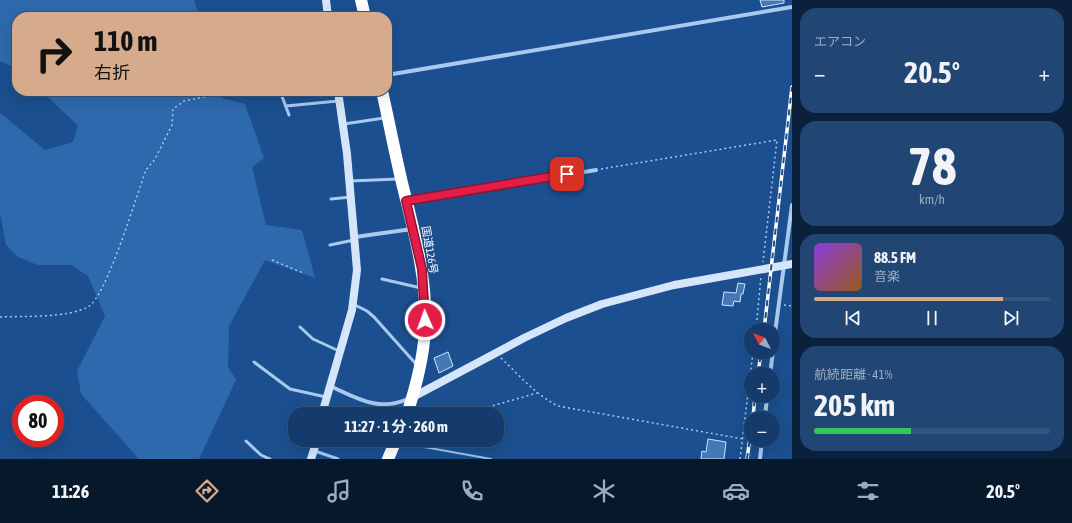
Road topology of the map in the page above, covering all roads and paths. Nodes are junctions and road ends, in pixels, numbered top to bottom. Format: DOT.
graph roads {
  1 [pos="326,0"];
  2 [pos="361,0"];
  3 [pos="792,7"];
  4 [pos="327,12"];
  5 [pos="364,12"];
  6 [pos="392,74"];
  7 [pos="209,96"];
  8 [pos="282,96"];
  9 [pos="338,96"];
  10 [pos="383,96"];
  11 [pos="339,101"];
  12 [pos="286,106"];
  13 [pos="289,115"];
  14 [pos="388,117"];
  15 [pos="343,125"];
  16 [pos="596,170"];
  17 [pos="401,178"];
  18 [pos="350,181"];
  19 [pos="352,197"];
  20 [pos="331,199"];
  21 [pos="406,201"];
  22 [pos="792,206"];
  23 [pos="414,229"];
  24 [pos="355,239"];
  25 [pos="330,245"];
  26 [pos="272,260"];
  27 [pos="788,265"];
  28 [pos="762,269"];
  29 [pos="303,273"];
  30 [pos="382,279"];
  31 [pos="423,289"];
  32 [pos="353,304"];
  33 [pos="778,304"];
  34 [pos="792,306"];
  35 [pos="0,317"];
  36 [pos="757,323"];
  37 [pos="776,323"];
  38 [pos="300,327"];
  39 [pos="340,351"];
  40 [pos="495,353"];
  41 [pos="752,359"];
  42 [pos="254,362"];
  43 [pos="420,368"];
  44 [pos="329,385"];
  45 [pos="537,393"];
  46 [pos="326,397"];
  47 [pos="413,397"];
  48 [pos="324,407"];
  49 [pos="409,407"];
  50 [pos="488,407"];
  51 [pos="743,439"];
  52 [pos="246,441"];
  53 [pos="315,447"];
  54 [pos="393,447"];
  55 [pos="761,447"];
  56 [pos="314,451"];
  57 [pos="270,459"];
  58 [pos="311,459"];
  59 [pos="338,459"];
  60 [pos="388,459"];
  61 [pos="740,459"];
  62 [pos="760,459"];
  1 -- 4 [label="street"];
  2 -- 5 [label="highway"];
  3 -- 6 [label="street"];
  7 -- 35 [label="path"];
  8 -- 12 [label="lane"];
  9 -- 11 [label="street"];
  10 -- 14 [label="highway, 国道126号"];
  11 -- 12 [label="lane"];
  11 -- 15 [label="street"];
  12 -- 13 [label="lane"];
  14 -- 15 [label="lane"];
  14 -- 17 [label="highway, 国道126号"];
  15 -- 18 [label="street"];
  16 -- 21 [label="street"];
  16 -- 28 [label="path"];
  17 -- 18 [label="lane"];
  17 -- 21 [label="highway, 国道126号"];
  18 -- 19 [label="street"];
  19 -- 20 [label="lane"];
  19 -- 24 [label="street"];
  21 -- 23 [label="highway, 国道126号"];
  22 -- 27 [label="street"];
  23 -- 24 [label="street"];
  23 -- 31 [label="highway, 国道126号"];
  24 -- 25 [label="lane"];
  24 -- 32 [label="street"];
  26 -- 29 [label="path"];
  27 -- 28 [label="street"];
  27 -- 33 [label="street"];
  28 -- 36 [label="path"];
  28 -- 40 [label="street"];
  30 -- 31 [label="lane"];
  31 -- 43 [label="highway, 国道126号"];
  32 -- 39 [label="street"];
  32 -- 43 [label="lane"];
  33 -- 34 [label="path"];
  33 -- 37 [label="street"];
  38 -- 39 [label="lane"];
  39 -- 44 [label="street"];
  40 -- 45 [label="path"];
  40 -- 47 [label="street"];
  41 -- 51 [label="path"];
  42 -- 46 [label="lane"];
  43 -- 47 [label="highway, 国道126号"];
  44 -- 46 [label="street"];
  44 -- 47 [label="street"];
  45 -- 50 [label="path"];
  45 -- 51 [label="path"];
  46 -- 48 [label="street"];
  47 -- 49 [label="highway, 国道126号"];
  51 -- 61 [label="path"];
  52 -- 57 [label="lane"];
  53 -- 56 [label="street"];
  54 -- 60 [label="highway"];
  55 -- 62 [label="street"];
  56 -- 58 [label="street"];
  56 -- 59 [label="lane"];
}
